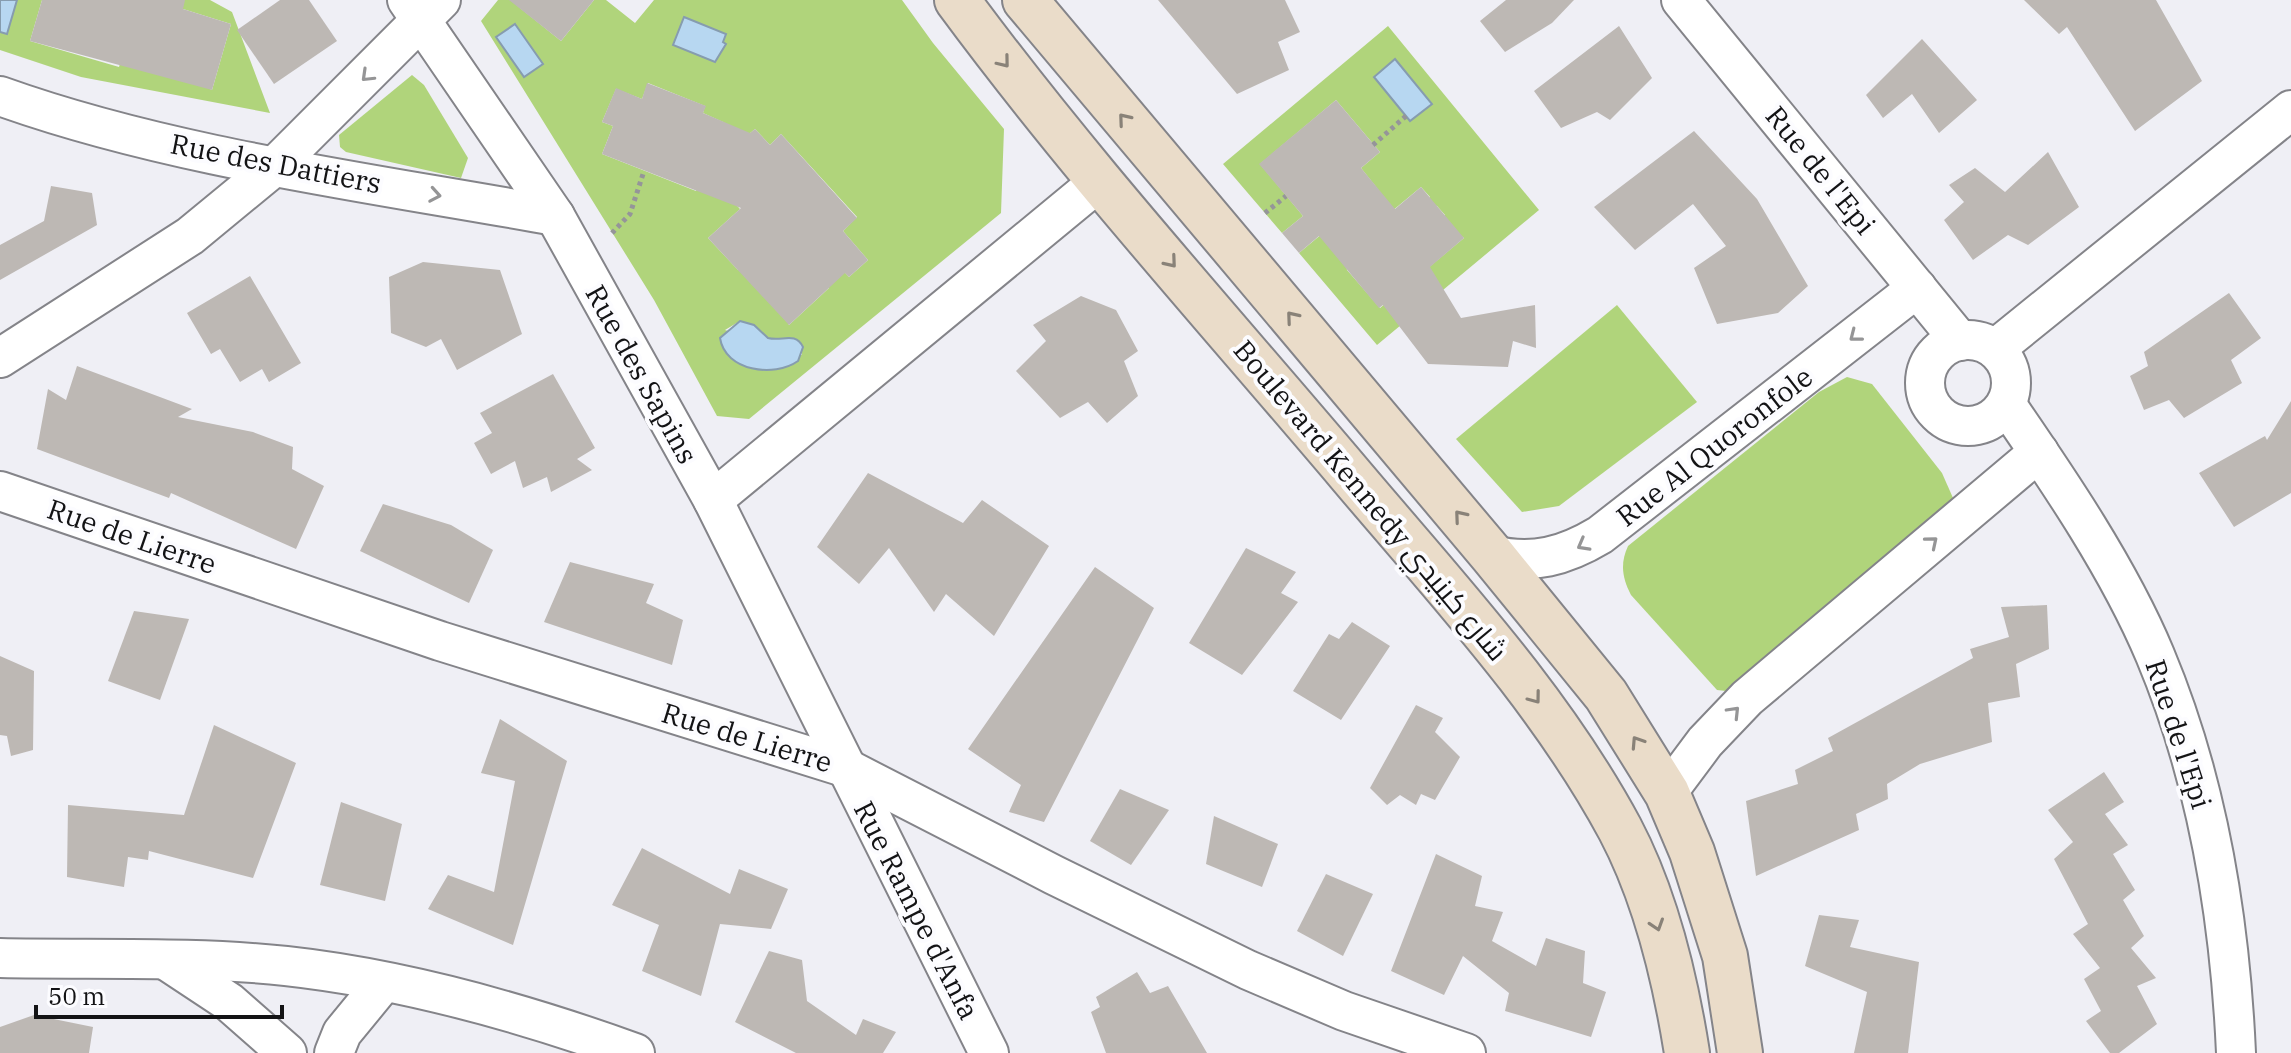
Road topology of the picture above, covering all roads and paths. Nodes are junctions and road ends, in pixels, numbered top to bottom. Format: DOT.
graph roads {
  1 [pos="957,0"];
  2 [pos="1025,0"];
  3 [pos="1681,0"];
  4 [pos="424,7"];
  5 [pos="0,96"];
  6 [pos="2291,110"];
  7 [pos="1406,116"];
  8 [pos="1373,145"];
  9 [pos="275,166"];
  10 [pos="644,171"];
  11 [pos="1101,180"];
  12 [pos="1286,196"];
  13 [pos="1265,213"];
  14 [pos="555,216"];
  15 [pos="612,233"];
  16 [pos="1917,288"];
  17 [pos="1978,345"];
  18 [pos="0,358"];
  19 [pos="2006,404"];
  20 [pos="2039,452"];
  21 [pos="0,491"];
  22 [pos="713,500"];
  23 [pos="1492,555"];
  24 [pos="844,767"];
  25 [pos="1667,793"];
  26 [pos="0,958"];
  27 [pos="167,961"];
  28 [pos="383,983"];
  29 [pos="287,1053"];
  30 [pos="334,1053"];
  31 [pos="635,1053"];
  32 [pos="989,1053"];
  33 [pos="1466,1053"];
  34 [pos="1687,1053"];
  35 [pos="1740,1053"];
  36 [pos="2236,1053"];
  1 -- 11 [label="main road, Boulevard Kennedy شارع كينيدي, one-way"];
  23 -- 2 [label="main road, Boulevard Kennedy شارع كينيدي, one-way"];
  3 -- 16 [label="street, Rue de l'Epi"];
  4 -- 9 [label="street, one-way"];
  4 -- 14 [label="street, Rue des Sapins"];
  5 -- 9 [label="street, Rue des Dattiers"];
  6 -- 17 [label="street"];
  7 -- 8 [label="path"];
  9 -- 14 [label="street, Rue des Dattiers, one-way"];
  9 -- 18 [label="street"];
  10 -- 15 [label="path"];
  11 -- 22 [label="street"];
  11 -- 34 [label="main road, Boulevard Kennedy شارع كينيدي, one-way"];
  12 -- 13 [label="path"];
  14 -- 22 [label="street, Rue des Sapins"];
  16 -- 17 [label="street, Rue de l'Epi"];
  16 -- 23 [label="street, Rue Al Quoronfole, one-way"];
  17 -- 19 [label="street"];
  17 -- 19 [label="street"];
  19 -- 20 [label="street, Rue de l'Epi"];
  25 -- 20 [label="street, one-way"];
  20 -- 36 [label="street, Rue de l'Epi"];
  21 -- 24 [label="street, Rue de Lierre"];
  22 -- 24 [label="street, Rue des Sapins"];
  25 -- 23 [label="main road, Boulevard Kennedy شارع كينيدي, one-way"];
  24 -- 32 [label="street, Rue Rampe d'Anfa"];
  24 -- 33 [label="street, Rue de Lierre"];
  25 -- 35 [label="main road, Boulevard Kennedy شارع كينيدي"];
  26 -- 27 [label="street"];
  27 -- 28 [label="street"];
  27 -- 29 [label="street"];
  28 -- 30 [label="street"];
  28 -- 31 [label="street"];
}
